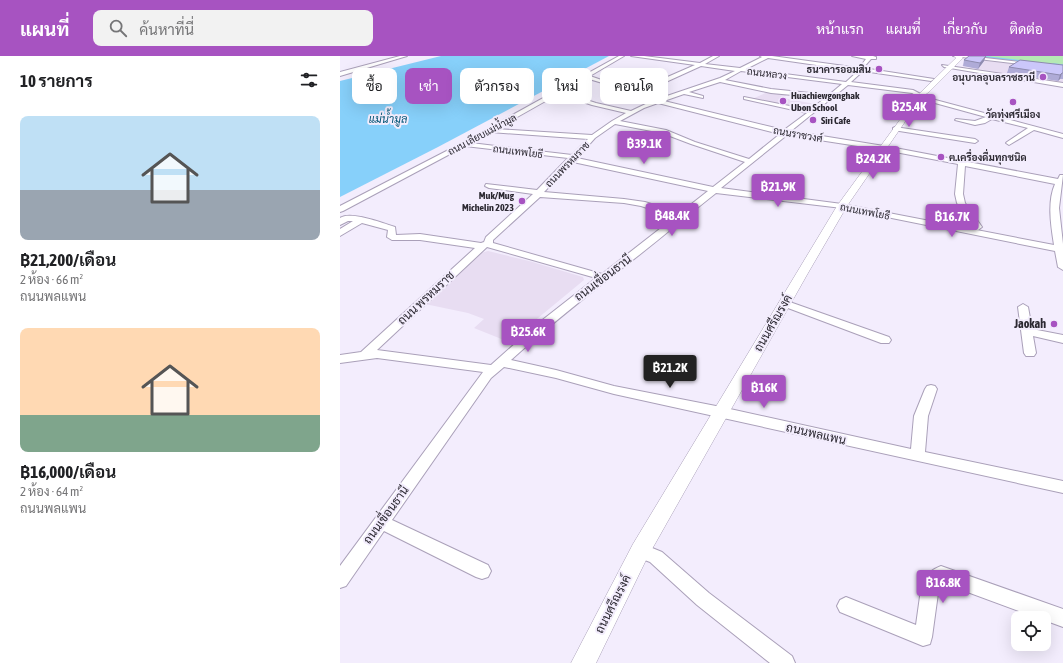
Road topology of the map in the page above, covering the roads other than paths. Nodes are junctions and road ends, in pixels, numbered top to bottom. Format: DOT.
graph roads {
  1 [pos="382,56"];
  2 [pos="405,56"];
  3 [pos="622,56"];
  4 [pos="633,56"];
  5 [pos="718,56"];
  6 [pos="761,56"];
  7 [pos="768,56"];
  8 [pos="821,56"];
  9 [pos="854,56"];
  10 [pos="956,56"];
  11 [pos="873,57"];
  12 [pos="809,63"];
  13 [pos="701,64"];
  14 [pos="944,66"];
  15 [pos="952,66"];
  16 [pos="1063,68"];
  17 [pos="340,69"];
  18 [pos="801,69"];
  19 [pos="740,70"];
  20 [pos="861,70"];
  21 [pos="592,73"];
  22 [pos="340,74"];
  23 [pos="668,79"];
  24 [pos="934,79"];
  25 [pos="720,80"];
  26 [pos="848,83"];
  27 [pos="1063,86"];
  28 [pos="682,92"];
  29 [pos="920,96"];
  30 [pos="668,97"];
  31 [pos="700,97"];
  32 [pos="829,97"];
  33 [pos="746,98"];
  34 [pos="542,101"];
  35 [pos="592,103"];
  36 [pos="651,104"];
  37 [pos="665,104"];
  38 [pos="629,112"];
  39 [pos="812,112"];
  40 [pos="992,116"];
  41 [pos="958,120"];
  42 [pos="614,122"];
  43 [pos="1033,128"];
  44 [pos="488,130"];
  45 [pos="785,132"];
  46 [pos="895,134"];
  47 [pos="1063,136"];
  48 [pos="593,137"];
  49 [pos="975,141"];
  50 [pos="1009,143"];
  51 [pos="464,144"];
  52 [pos="883,148"];
  53 [pos="572,158"];
  54 [pos="749,161"];
  55 [pos="962,163"];
  56 [pos="1061,179"];
  57 [pos="489,186"];
  58 [pos="714,190"];
  59 [pos="539,194"];
  60 [pos="842,206"];
  61 [pos="340,209"];
  62 [pos="681,216"];
  63 [pos="361,220"];
  64 [pos="340,222"];
  65 [pos="978,227"];
  66 [pos="340,233"];
  67 [pos="485,245"];
  68 [pos="1061,250"];
  69 [pos="1063,266"];
  70 [pos="604,277"];
  71 [pos="784,303"];
  72 [pos="1023,307"];
  73 [pos="1027,331"];
  74 [pos="1063,339"];
  75 [pos="884,340"];
  76 [pos="1030,353"];
  77 [pos="365,355"];
  78 [pos="340,359"];
  79 [pos="497,366"];
  80 [pos="931,390"];
  81 [pos="721,412"];
  82 [pos="917,456"];
  83 [pos="1063,487"];
  84 [pos="381,522"];
  85 [pos="640,551"];
  86 [pos="482,571"];
  87 [pos="340,580"];
  88 [pos="846,606"];
  89 [pos="1063,618"];
  90 [pos="583,663"];
  91 [pos="785,663"];
  1 -- 17 [label="street"];
  2 -- 22 [label="street"];
  3 -- 21 [label="street, ถนน เลียบแม่น้ำมูล"];
  4 -- 13 [label="street, ถนนหลวง"];
  5 -- 13 [label="street"];
  6 -- 7 [label="street"];
  7 -- 12 [label="street"];
  7 -- 19 [label="street, ถนนพรหมราช"];
  8 -- 12 [label="street"];
  9 -- 11 [label="street"];
  10 -- 14 [label="main road, ถนนศรีณรงค์"];
  10 -- 15 [label="main road, ถนนศรีณรงค์"];
  10 -- 16 [label="street"];
  11 -- 20 [label="street, ถนนเขื่อนธานี"];
  12 -- 18 [label="street"];
  12 -- 20 [label="street"];
  13 -- 19 [label="street, ถนนหลวง"];
  13 -- 23 [label="street"];
  14 -- 15 [label="street"];
  14 -- 24 [label="main road, ถนนศรีณรงค์"];
  15 -- 24 [label="main road, ถนนศรีณรงค์"];
  15 -- 27 [label="street"];
  19 -- 25 [label="street, ถนนพรหมราช"];
  19 -- 26 [label="street, ถนนหลวง"];
  20 -- 24 [label="street"];
  20 -- 26 [label="street, ถนนเขื่อนธานี"];
  24 -- 29 [label="main road, ถนนศรีณรงค์"];
  25 -- 28 [label="street, ถนนพรหมราช"];
  25 -- 32 [label="street"];
  26 -- 29 [label="street, ถนนหลวง"];
  26 -- 32 [label="street, ถนนเขื่อนธานี"];
  28 -- 30 [label="street, ถนนพรหมราช"];
  28 -- 31 [label="street"];
  29 -- 40 [label="street, ถนนหลวง"];
  29 -- 46 [label="main road, ถนนศรีณรงค์"];
  32 -- 39 [label="street, ถนนเขื่อนธานี"];
  33 -- 39 [label="street"];
  34 -- 44 [label="street, ถนน เลียบแม่น้ำมูล"];
  35 -- 38 [label="street"];
  36 -- 38 [label="street, ถนนพรหมราช"];
  37 -- 45 [label="street, ถนนราชวงศ์"];
  38 -- 42 [label="street, ถนนพรหมราช"];
  39 -- 45 [label="street, ถนนเขื่อนธานี"];
  40 -- 41 [label="street"];
  40 -- 43 [label="street, ถนนหลวง"];
  42 -- 48 [label="street, ถนนพรหมราช"];
  42 -- 54 [label="street"];
  43 -- 47 [label="street, ถนนหลวง"];
  43 -- 50 [label="street"];
  44 -- 48 [label="street"];
  44 -- 51 [label="street, ถนน เลียบแม่น้ำมูล"];
  45 -- 52 [label="street, ถนนราชวงศ์"];
  45 -- 54 [label="street, ถนนเขื่อนธานี"];
  46 -- 49 [label="street"];
  46 -- 52 [label="main road, ถนนศรีณรงค์"];
  48 -- 53 [label="street, ถนนพรหมราช"];
  51 -- 53 [label="street, ถนนเทพโยธี"];
  51 -- 61 [label="street, ถนน เลียบแม่น้ำมูล"];
  52 -- 55 [label="street, ถนนราชวงศ์"];
  52 -- 60 [label="main road, ถนนศรีณรงค์"];
  53 -- 58 [label="street, ถนนเทพโยธี"];
  53 -- 59 [label="street, ถนนพรหมราช"];
  54 -- 58 [label="street, ถนนเขื่อนธานี"];
  55 -- 56 [label="street, ถนนราชวงศ์"];
  55 -- 65 [label="street"];
  56 -- 68 [label="street"];
  57 -- 59 [label="street"];
  58 -- 60 [label="street, ถนนเทพโยธี"];
  58 -- 62 [label="street, ถนนเขื่อนธานี"];
  59 -- 62 [label="street"];
  59 -- 67 [label="street, ถนนพรหมราช"];
  60 -- 68 [label="street, ถนนเทพโยธี"];
  60 -- 71 [label="main road, ถนนศรีณรงค์"];
  62 -- 70 [label="street, ถนนเขื่อนธานี"];
  63 -- 64 [label="street"];
  63 -- 66 [label="street"];
  63 -- 67 [label="street"];
  67 -- 70 [label="street"];
  67 -- 77 [label="street, ถนน พรหมราช"];
  68 -- 69 [label="street"];
  70 -- 79 [label="street, ถนนเขื่อนธานี"];
  71 -- 75 [label="street"];
  71 -- 81 [label="main road, ถนนศรีณรงค์"];
  72 -- 73 [label="street"];
  73 -- 74 [label="street"];
  73 -- 76 [label="street"];
  77 -- 78 [label="street, ถนนพลแพน"];
  77 -- 79 [label="street, ถนนพลแพน"];
  79 -- 81 [label="street, ถนนพลแพน"];
  79 -- 84 [label="street, ถนนเขื่อนธานี"];
  80 -- 82 [label="street"];
  81 -- 82 [label="street, ถนนพลแพน"];
  81 -- 85 [label="main road, ถนนศรีณรงค์"];
  82 -- 83 [label="street, ถนนพลแพน"];
  84 -- 86 [label="street"];
  84 -- 87 [label="street, ถนนเขื่อนธานี"];
  85 -- 90 [label="main road, ถนนศรีณรงค์"];
  85 -- 91 [label="street"];
  88 -- 89 [label="street"];
}
